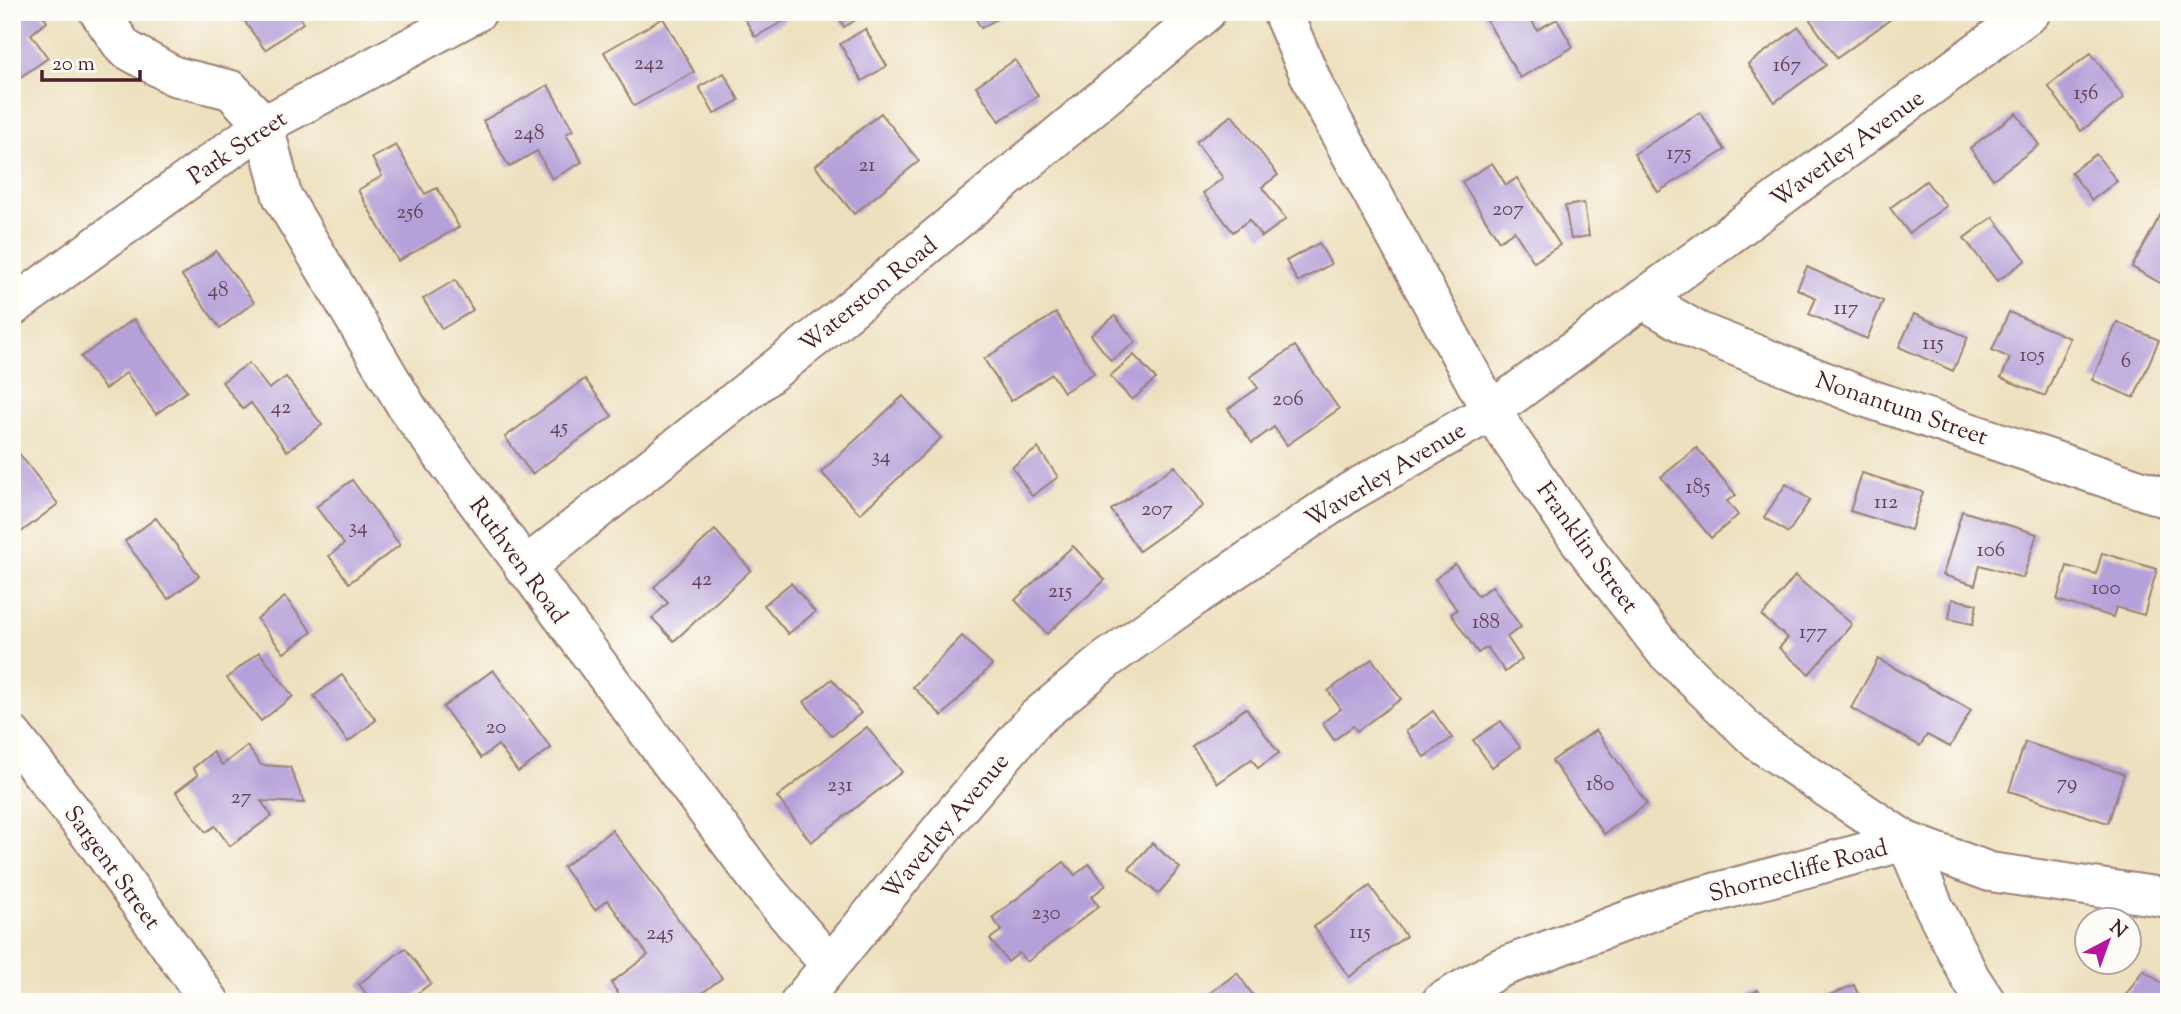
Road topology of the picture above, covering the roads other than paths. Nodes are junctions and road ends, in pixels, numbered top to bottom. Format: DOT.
graph roads {
  1 [pos="99,12"];
  2 [pos="1206,12"];
  3 [pos="1282,12"];
  4 [pos="2031,12"];
  5 [pos="464,15"];
  6 [pos="264,125"];
  7 [pos="1642,299"];
  8 [pos="12,307"];
  9 [pos="1491,411"];
  10 [pos="2169,499"];
  11 [pos="524,568"];
  12 [pos="12,735"];
  13 [pos="1906,841"];
  14 [pos="2169,898"];
  15 [pos="829,964"];
  16 [pos="210,1002"];
  17 [pos="800,1002"];
  18 [pos="1441,1002"];
  19 [pos="1986,1002"];
  1 -- 6 [label="street"];
  2 -- 11 [label="street, Waterston Road"];
  3 -- 9 [label="street, Franklin Street"];
  4 -- 7 [label="street, Waverley Avenue"];
  5 -- 6 [label="street, Park Street"];
  6 -- 8 [label="street, Park Street"];
  6 -- 11 [label="street, Ruthven Road"];
  7 -- 9 [label="street, Waverley Avenue"];
  7 -- 10 [label="street, Nonantum Street"];
  9 -- 13 [label="street, Franklin Street"];
  9 -- 15 [label="street, Waverley Avenue"];
  11 -- 15 [label="street, Ruthven Road"];
  12 -- 16 [label="street, Sargent Street"];
  13 -- 14 [label="street, Shornecliffe Road"];
  13 -- 18 [label="street, Shornecliffe Road"];
  13 -- 19 [label="street"];
  15 -- 17 [label="street, Waverley Avenue"];
}
